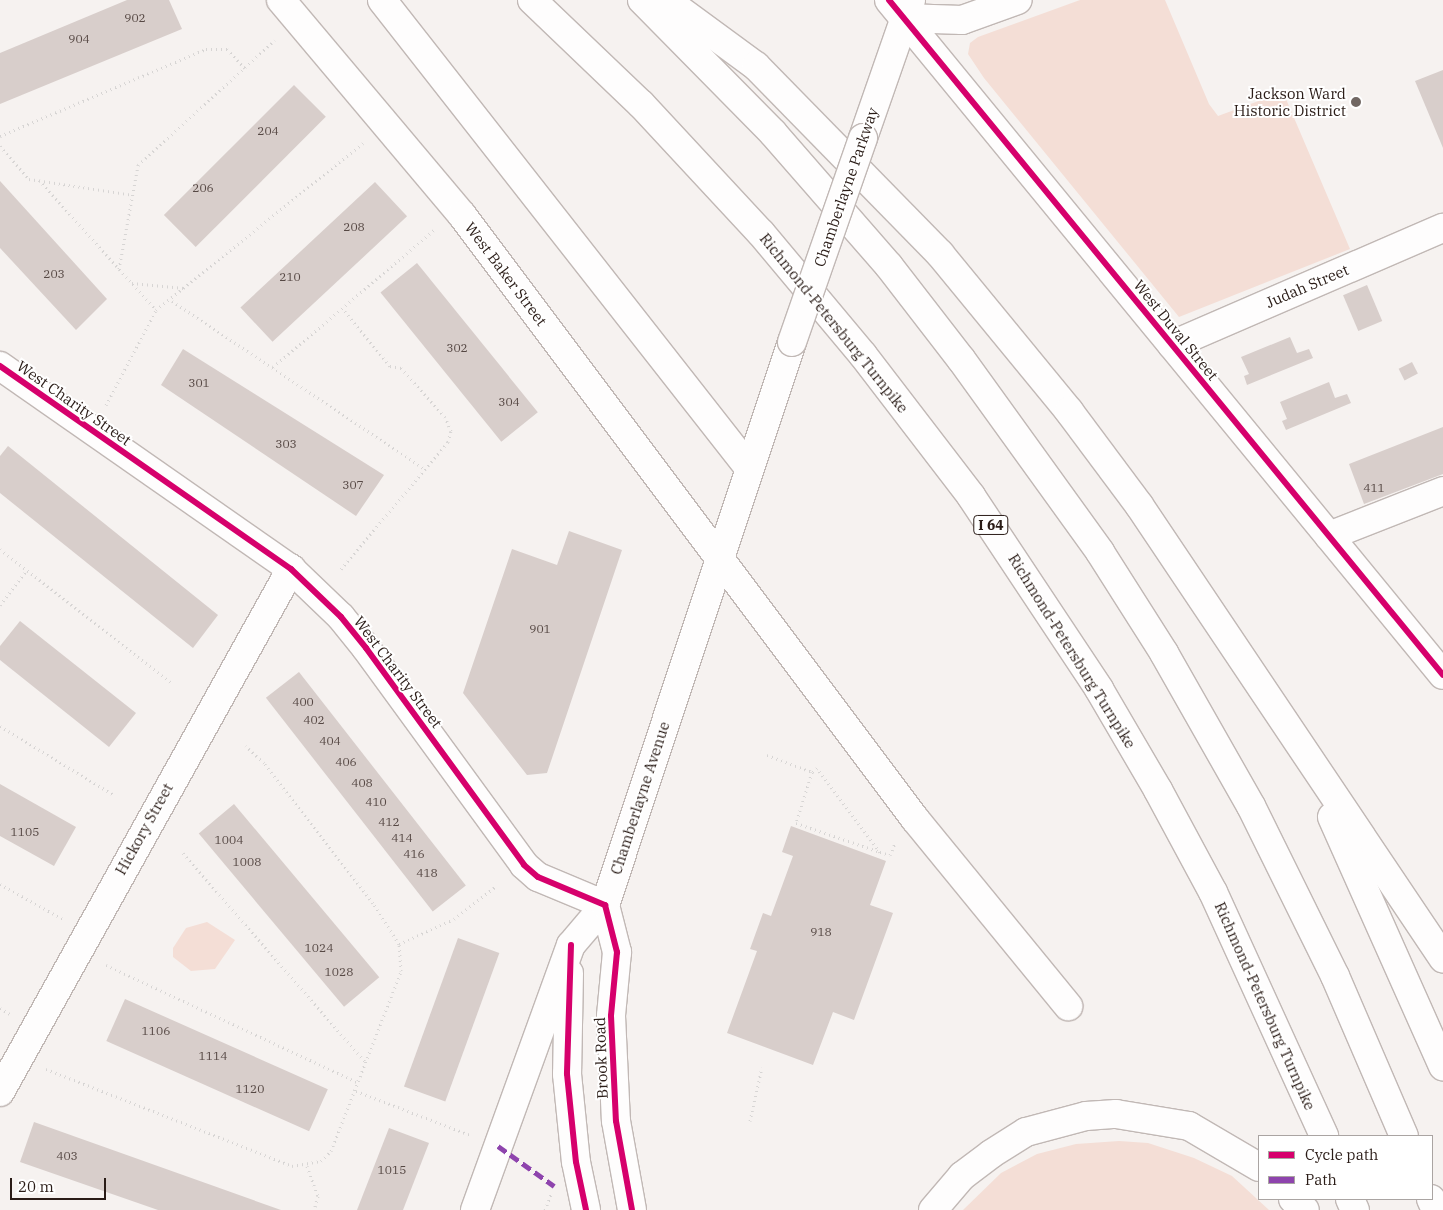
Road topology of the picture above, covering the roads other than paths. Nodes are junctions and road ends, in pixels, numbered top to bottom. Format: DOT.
graph roads {
  1 [pos="281,0"];
  2 [pos="382,0"];
  3 [pos="532,0"];
  4 [pos="642,0"];
  5 [pos="666,0"];
  6 [pos="1018,0"];
  7 [pos="901,6"];
  8 [pos="1443,228"];
  9 [pos="1172,345"];
  10 [pos="781,375"];
  11 [pos="5,377"];
  12 [pos="749,468"];
  13 [pos="1443,491"];
  14 [pos="1329,536"];
  15 [pos="720,556"];
  16 [pos="292,569"];
  17 [pos="1439,664"];
  18 [pos="1302,750"];
  19 [pos="605,905"];
  20 [pos="571,944"];
  21 [pos="1443,958"];
  22 [pos="1068,1006"];
  23 [pos="1443,1066"];
  24 [pos="0,1092"];
  25 [pos="1324,1135"];
  26 [pos="1404,1135"];
  27 [pos="1258,1166"];
  28 [pos="1294,1200"];
  29 [pos="475,1210"];
  30 [pos="586,1210"];
  31 [pos="632,1210"];
  32 [pos="933,1210"];
  33 [pos="1305,1210"];
  1 -- 15 [label="main road, West Baker Street"];
  2 -- 12 [label="main road"];
  3 -- 25 [label="main road, Richmond-Petersburg Turnpike / I 64"];
  4 -- 26 [label="main road"];
  5 -- 18 [label="main road"];
  6 -- 7 [label="main road"];
  7 -- 9 [label="main road, West Duval Street"];
  7 -- 10 [label="main road, Chamberlayne Parkway, bridge"];
  8 -- 9 [label="main road, Judah Street"];
  9 -- 14 [label="main road, West Duval Street"];
  10 -- 12 [label="main road, Chamberlayne Avenue"];
  11 -- 16 [label="main road, West Charity Street"];
  12 -- 15 [label="main road, Chamberlayne Avenue"];
  13 -- 14 [label="main road"];
  14 -- 17 [label="main road, West Duval Street"];
  15 -- 19 [label="main road, Chamberlayne Avenue"];
  15 -- 22 [label="main road, West Baker Street"];
  16 -- 19 [label="main road, West Charity Street"];
  16 -- 24 [label="main road, Hickory Street"];
  18 -- 21 [label="main road"];
  18 -- 23 [label="main road"];
  19 -- 20 [label="main road, Chamberlayne Avenue"];
  19 -- 31 [label="main road, Brook Road"];
  20 -- 29 [label="main road, Chamberlayne Avenue"];
  20 -- 30 [label="main road"];
  27 -- 32 [label="main road"];
  28 -- 33 [label="main road"];
}
